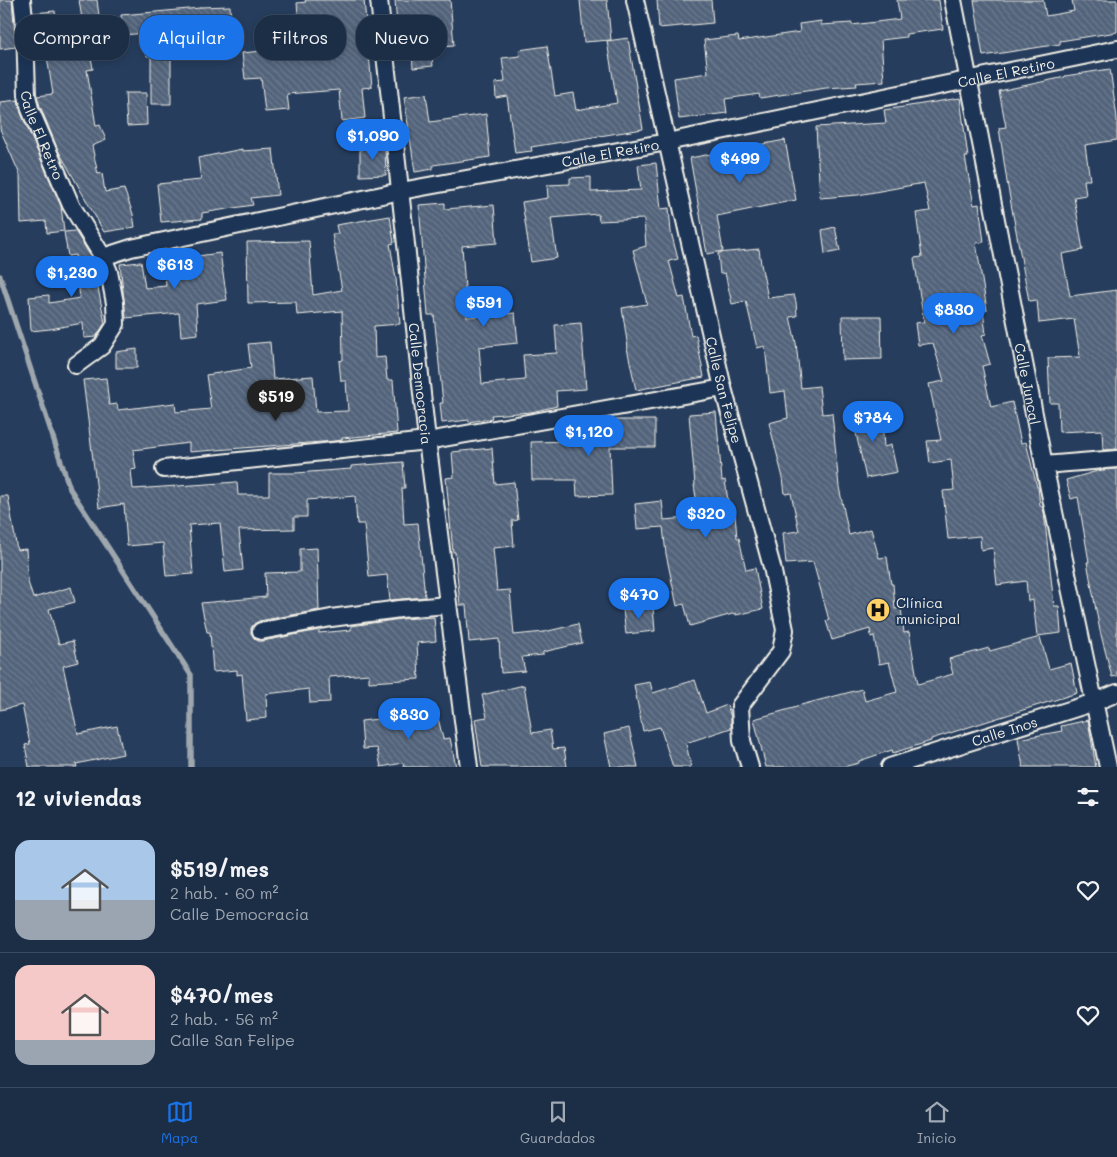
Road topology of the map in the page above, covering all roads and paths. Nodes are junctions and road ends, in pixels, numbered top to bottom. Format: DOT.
graph roads {
  1 [pos="22,0"];
  2 [pos="379,0"];
  3 [pos="635,0"];
  4 [pos="953,0"];
  5 [pos="1117,49"];
  6 [pos="970,80"];
  7 [pos="667,142"];
  8 [pos="401,191"];
  9 [pos="103,258"];
  10 [pos="76,365"];
  11 [pos="723,388"];
  12 [pos="428,441"];
  13 [pos="1117,459"];
  14 [pos="1044,465"];
  15 [pos="164,470"];
  16 [pos="448,605"];
  17 [pos="261,631"];
  18 [pos="1117,693"];
  19 [pos="1095,702"];
  20 [pos="469,767"];
  21 [pos="750,767"];
  22 [pos="890,767"];
  23 [pos="1108,767"];
  1 -- 9 [label="street, Calle El Retro"];
  2 -- 8 [label="street, Calle Democracia"];
  3 -- 7 [label="street, Calle San Felipe"];
  4 -- 6 [label="street, Calle Juncal"];
  5 -- 6 [label="street, Calle El Retiro"];
  6 -- 7 [label="street, Calle El Retiro"];
  6 -- 14 [label="street, Calle Juncal"];
  7 -- 8 [label="street, Calle El Retiro"];
  7 -- 11 [label="street, Calle San Felipe"];
  8 -- 9 [label="street, Calle El Retiro"];
  8 -- 12 [label="street, Calle Democracia"];
  9 -- 10 [label="street, Calle El Retro"];
  11 -- 12 [label="street"];
  11 -- 21 [label="street, Calle San Felipe"];
  12 -- 15 [label="street"];
  12 -- 16 [label="street, Calle Democracia"];
  13 -- 14 [label="street"];
  14 -- 19 [label="street, Calle Juncal"];
  16 -- 17 [label="street"];
  16 -- 20 [label="street, Calle Democracia"];
  18 -- 19 [label="street, Calle Inos"];
  19 -- 22 [label="street, Calle Inos"];
  19 -- 23 [label="street, Calle Juncal"];
}
